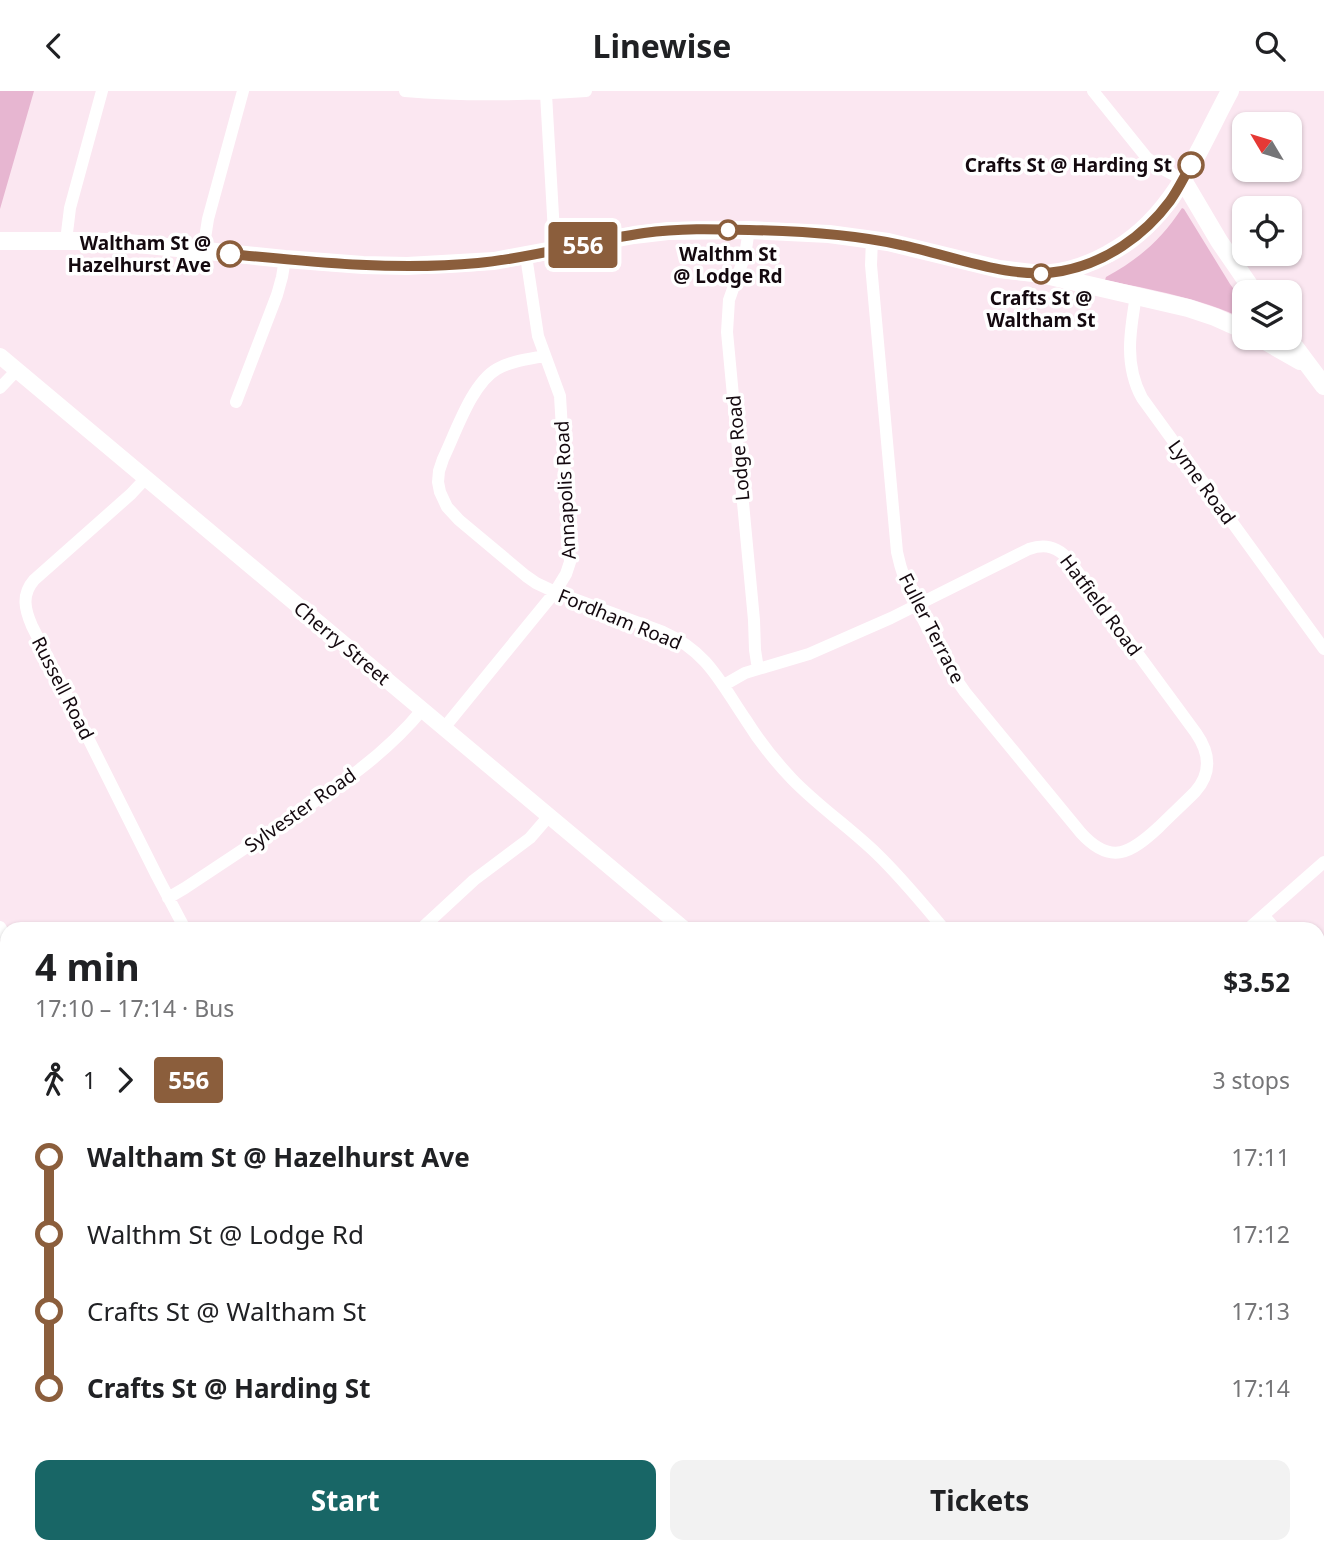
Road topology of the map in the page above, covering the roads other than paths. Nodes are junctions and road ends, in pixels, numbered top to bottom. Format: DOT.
graph roads {
  1 [pos="102,91"];
  2 [pos="243,91"];
  3 [pos="405,91"];
  4 [pos="586,91"];
  5 [pos="1093,91"];
  6 [pos="1230,91"];
  7 [pos="547,93"];
  8 [pos="1183,180"];
  9 [pos="749,230"];
  10 [pos="872,239"];
  11 [pos="0,241"];
  12 [pos="66,241"];
  13 [pos="555,250"];
  14 [pos="203,251"];
  15 [pos="526,256"];
  16 [pos="285,259"];
  17 [pos="1041,274"];
  18 [pos="1246,280"];
  19 [pos="1136,296"];
  20 [pos="1232,325"];
  21 [pos="1280,350"];
  22 [pos="1297,350"];
  23 [pos="0,356"];
  24 [pos="545,356"];
  25 [pos="1309,367"];
  26 [pos="17,370"];
  27 [pos="1324,386"];
  28 [pos="0,389"];
  29 [pos="236,402"];
  30 [pos="145,479"];
  31 [pos="555,592"];
  32 [pos="916,606"];
  33 [pos="1324,649"];
  34 [pos="758,669"];
  35 [pos="724,685"];
  36 [pos="422,710"];
  37 [pos="444,728"];
  38 [pos="549,817"];
  39 [pos="1164,822"];
  40 [pos="1324,862"];
  41 [pos="168,898"];
  42 [pos="1264,916"];
  43 [pos="182,922"];
  44 [pos="429,922"];
  45 [pos="676,922"];
  46 [pos="938,922"];
  47 [pos="1257,922"];
  48 [pos="1269,922"];
  1 -- 12 [label="street"];
  2 -- 14 [label="street"];
  3 -- 7 [label="street"];
  4 -- 7 [label="street"];
  5 -- 8 [label="street"];
  6 -- 8 [label="main road"];
  7 -- 13 [label="street"];
  8 -- 17 [label="main road"];
  8 -- 18 [label="main road"];
  9 -- 10 [label="main road"];
  9 -- 13 [label="main road"];
  9 -- 34 [label="street, Lodge Road"];
  10 -- 17 [label="main road"];
  10 -- 32 [label="street, Fuller Terrace"];
  11 -- 12 [label="main road"];
  12 -- 14 [label="main road"];
  13 -- 15 [label="main road"];
  14 -- 16 [label="main road"];
  15 -- 16 [label="main road"];
  15 -- 24 [label="street, Annapolis Road"];
  16 -- 29 [label="street"];
  17 -- 19 [label="main road"];
  19 -- 20 [label="main road"];
  19 -- 33 [label="street, Lyme Road"];
  21 -- 25 [label="main road"];
  22 -- 25 [label="main road"];
  23 -- 26 [label="street, Cherry Street"];
  24 -- 31 [label="street, Annapolis Road"];
  24 -- 31 [label="street, Fordham Road"];
  25 -- 27 [label="main road"];
  26 -- 28 [label="street"];
  26 -- 30 [label="street, Cherry Street"];
  30 -- 36 [label="street, Cherry Street"];
  30 -- 41 [label="street, Russell Road"];
  31 -- 35 [label="street, Fordham Road"];
  31 -- 37 [label="street, Annapolis Road"];
  32 -- 34 [label="street, Hatfield Road"];
  32 -- 39 [label="street, Fuller Terrace"];
  32 -- 39 [label="street, Hatfield Road"];
  34 -- 35 [label="street, Hatfield Road"];
  35 -- 46 [label="street, Fordham Road"];
  36 -- 37 [label="street, Cherry Street"];
  36 -- 41 [label="street, Sylvester Road"];
  37 -- 38 [label="street, Cherry Street"];
  38 -- 44 [label="street"];
  38 -- 45 [label="street, Cherry Street"];
  40 -- 42 [label="street"];
  41 -- 43 [label="street, Russell Road"];
  42 -- 47 [label="street"];
  42 -- 48 [label="street"];
}
